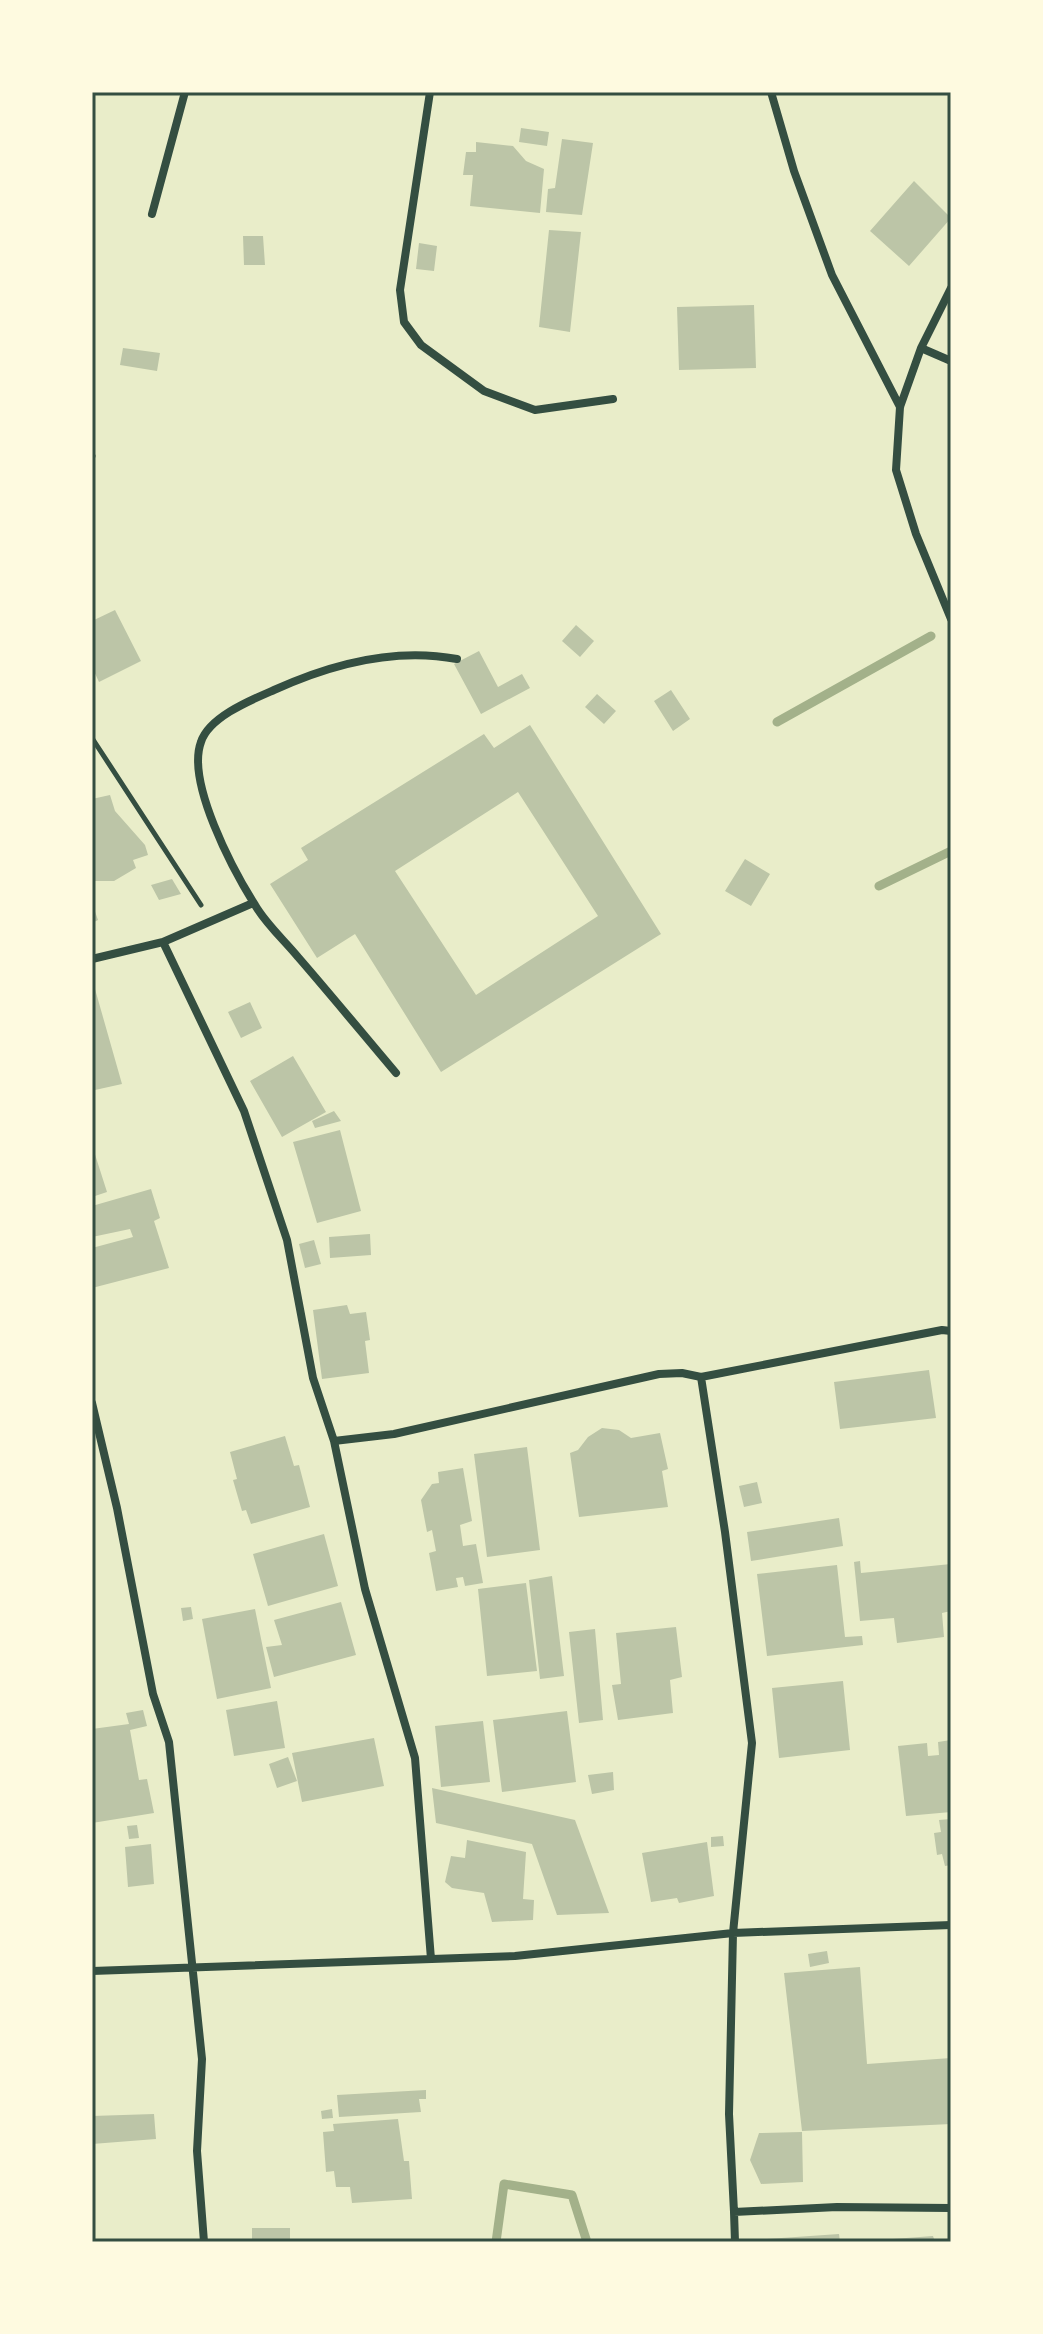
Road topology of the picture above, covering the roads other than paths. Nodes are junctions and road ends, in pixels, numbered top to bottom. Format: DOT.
graph roads {
  1 [pos="185,92"];
  2 [pos="430,92"];
  3 [pos="771,92"];
  4 [pos="152,214"];
  5 [pos="948,291"];
  6 [pos="921,348"];
  7 [pos="951,361"];
  8 [pos="613,399"];
  9 [pos="900,407"];
  10 [pos="951,619"];
  11 [pos="457,659"];
  12 [pos="253,903"];
  13 [pos="163,942"];
  14 [pos="92,959"];
  15 [pos="396,1073"];
  16 [pos="951,1331"];
  17 [pos="701,1377"];
  18 [pos="92,1403"];
  19 [pos="334,1441"];
  20 [pos="951,1925"];
  21 [pos="733,1933"];
  22 [pos="431,1959"];
  23 [pos="195,1966"];
  24 [pos="92,1971"];
  25 [pos="951,2208"];
  26 [pos="734,2212"];
  27 [pos="204,2242"];
  28 [pos="735,2242"];
  1 -- 4 [label="street"];
  2 -- 8 [label="street"];
  3 -- 9 [label="street"];
  5 -- 6 [label="street"];
  6 -- 7 [label="street"];
  6 -- 9 [label="street"];
  9 -- 10 [label="street"];
  11 -- 12 [label="street"];
  12 -- 13 [label="street"];
  12 -- 15 [label="street"];
  13 -- 14 [label="street"];
  13 -- 19 [label="street"];
  16 -- 17 [label="street"];
  17 -- 19 [label="street"];
  17 -- 21 [label="street"];
  18 -- 23 [label="street"];
  19 -- 22 [label="street"];
  20 -- 21 [label="street"];
  21 -- 22 [label="street"];
  21 -- 26 [label="street"];
  22 -- 23 [label="street"];
  23 -- 24 [label="street"];
  23 -- 27 [label="street"];
  25 -- 26 [label="street"];
  26 -- 28 [label="street"];
}
